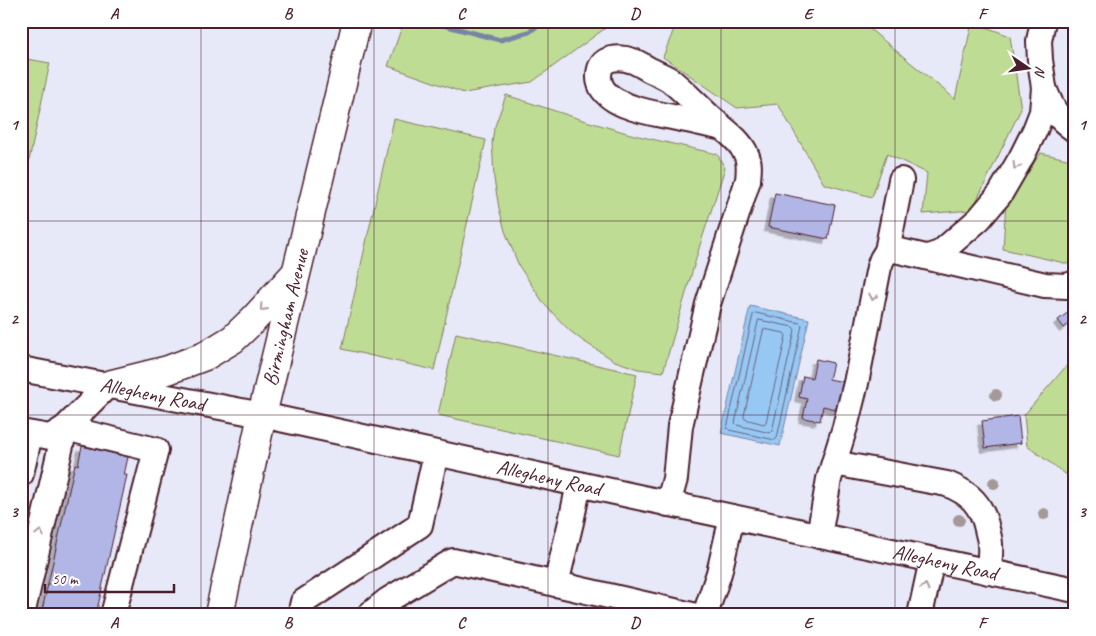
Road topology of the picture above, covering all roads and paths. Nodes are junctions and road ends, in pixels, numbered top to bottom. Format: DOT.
graph roads {
  1 [pos="357,21"];
  2 [pos="1043,21"];
  3 [pos="1044,88"];
  4 [pos="722,128"];
  5 [pos="1034,130"];
  6 [pos="1075,131"];
  7 [pos="902,180"];
  8 [pos="887,251"];
  9 [pos="928,257"];
  10 [pos="296,273"];
  11 [pos="1075,283"];
  12 [pos="21,369"];
  13 [pos="108,386"];
  14 [pos="262,415"];
  15 [pos="65,428"];
  16 [pos="26,433"];
  17 [pos="436,453"];
  18 [pos="834,463"];
  19 [pos="21,474"];
  20 [pos="579,484"];
  21 [pos="668,504"];
  22 [pos="732,517"];
  23 [pos="819,536"];
  24 [pos="932,560"];
  25 [pos="989,572"];
  26 [pos="556,584"];
  27 [pos="1075,590"];
  28 [pos="22,615"];
  29 [pos="113,615"];
  30 [pos="219,615"];
  31 [pos="300,615"];
  32 [pos="369,615"];
  33 [pos="692,615"];
  34 [pos="705,615"];
  35 [pos="920,615"];
  1 -- 10 [label="main road, Birmingham Avenue"];
  2 -- 3 [label="street"];
  3 -- 5 [label="street"];
  3 -- 6 [label="street"];
  4 -- 4 [label="street"];
  4 -- 21 [label="street"];
  5 -- 6 [label="street"];
  5 -- 9 [label="street, one-way"];
  7 -- 8 [label="street"];
  8 -- 9 [label="street"];
  8 -- 18 [label="street, one-way"];
  9 -- 11 [label="street"];
  10 -- 13 [label="main road, one-way"];
  10 -- 14 [label="main road, Birmingham Avenue"];
  12 -- 13 [label="street, Allegheny Road"];
  13 -- 14 [label="street, Allegheny Road"];
  13 -- 15 [label="street"];
  14 -- 17 [label="street, Allegheny Road"];
  14 -- 30 [label="main road, Birmingham Avenue"];
  15 -- 16 [label="street"];
  28 -- 15 [label="street, one-way"];
  15 -- 29 [label="street"];
  16 -- 19 [label="street"];
  17 -- 20 [label="street, Allegheny Road"];
  17 -- 31 [label="street"];
  18 -- 23 [label="street"];
  18 -- 25 [label="street"];
  20 -- 21 [label="street, Allegheny Road"];
  20 -- 26 [label="street"];
  21 -- 22 [label="street, Allegheny Road"];
  22 -- 23 [label="street, Allegheny Road"];
  22 -- 34 [label="street"];
  23 -- 24 [label="street, Allegheny Road"];
  24 -- 25 [label="street, Allegheny Road"];
  35 -- 24 [label="street, one-way"];
  25 -- 27 [label="street, Allegheny Road"];
  26 -- 32 [label="street"];
  26 -- 33 [label="street"];
}
